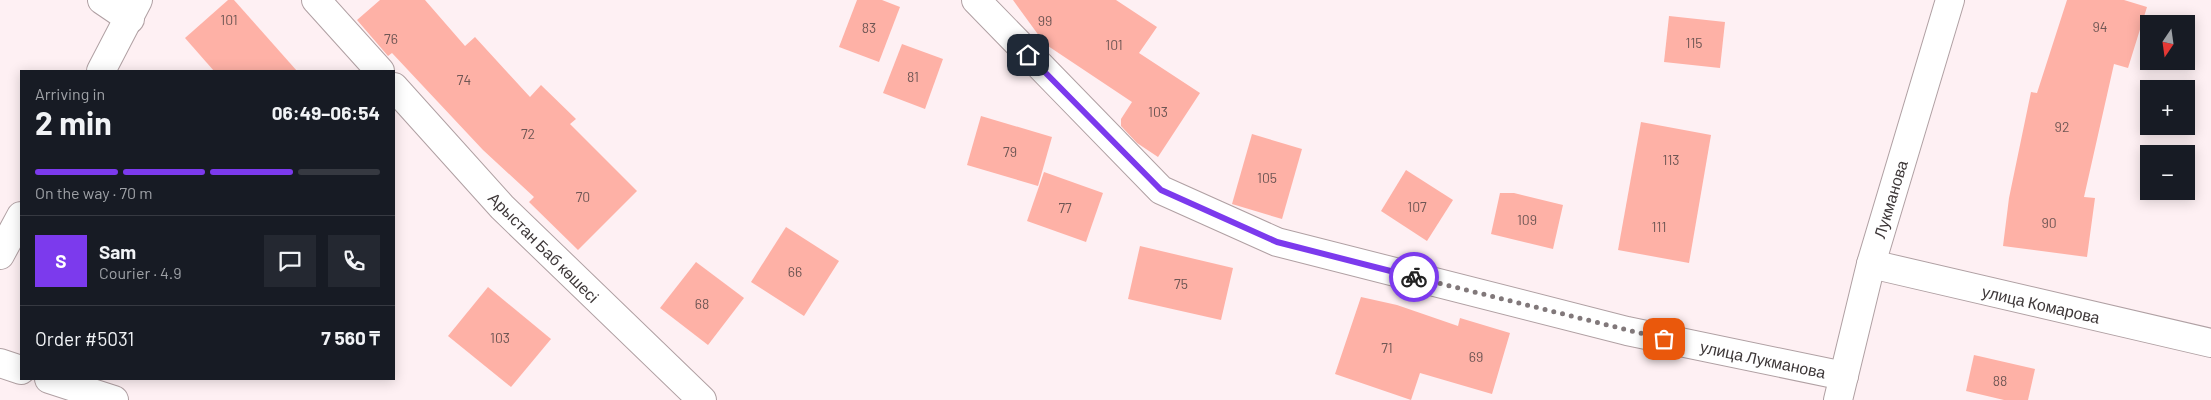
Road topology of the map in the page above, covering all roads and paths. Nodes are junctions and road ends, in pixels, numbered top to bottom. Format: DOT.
graph roads {
  1 [pos="102,0"];
  2 [pos="316,0"];
  3 [pos="976,0"];
  4 [pos="1950,0"];
  5 [pos="134,9"];
  6 [pos="102,70"];
  7 [pos="379,70"];
  8 [pos="395,88"];
  9 [pos="20,218"];
  10 [pos="0,255"];
  11 [pos="1870,264"];
  12 [pos="2211,343"];
  13 [pos="0,363"];
  14 [pos="20,370"];
  15 [pos="52,380"];
  16 [pos="1841,388"];
  17 [pos="114,400"];
  18 [pos="702,400"];
  1 -- 5 [label="street"];
  2 -- 7 [label="street"];
  3 -- 16 [label="street, улица Лукманова"];
  4 -- 11 [label="street, Лукманова"];
  5 -- 6 [label="street"];
  8 -- 18 [label="street, Арыстан Баб көшесі"];
  9 -- 10 [label="street"];
  11 -- 12 [label="street, улица Комарова"];
  11 -- 16 [label="street, Лукманова"];
  13 -- 14 [label="street"];
  15 -- 17 [label="street"];
}
